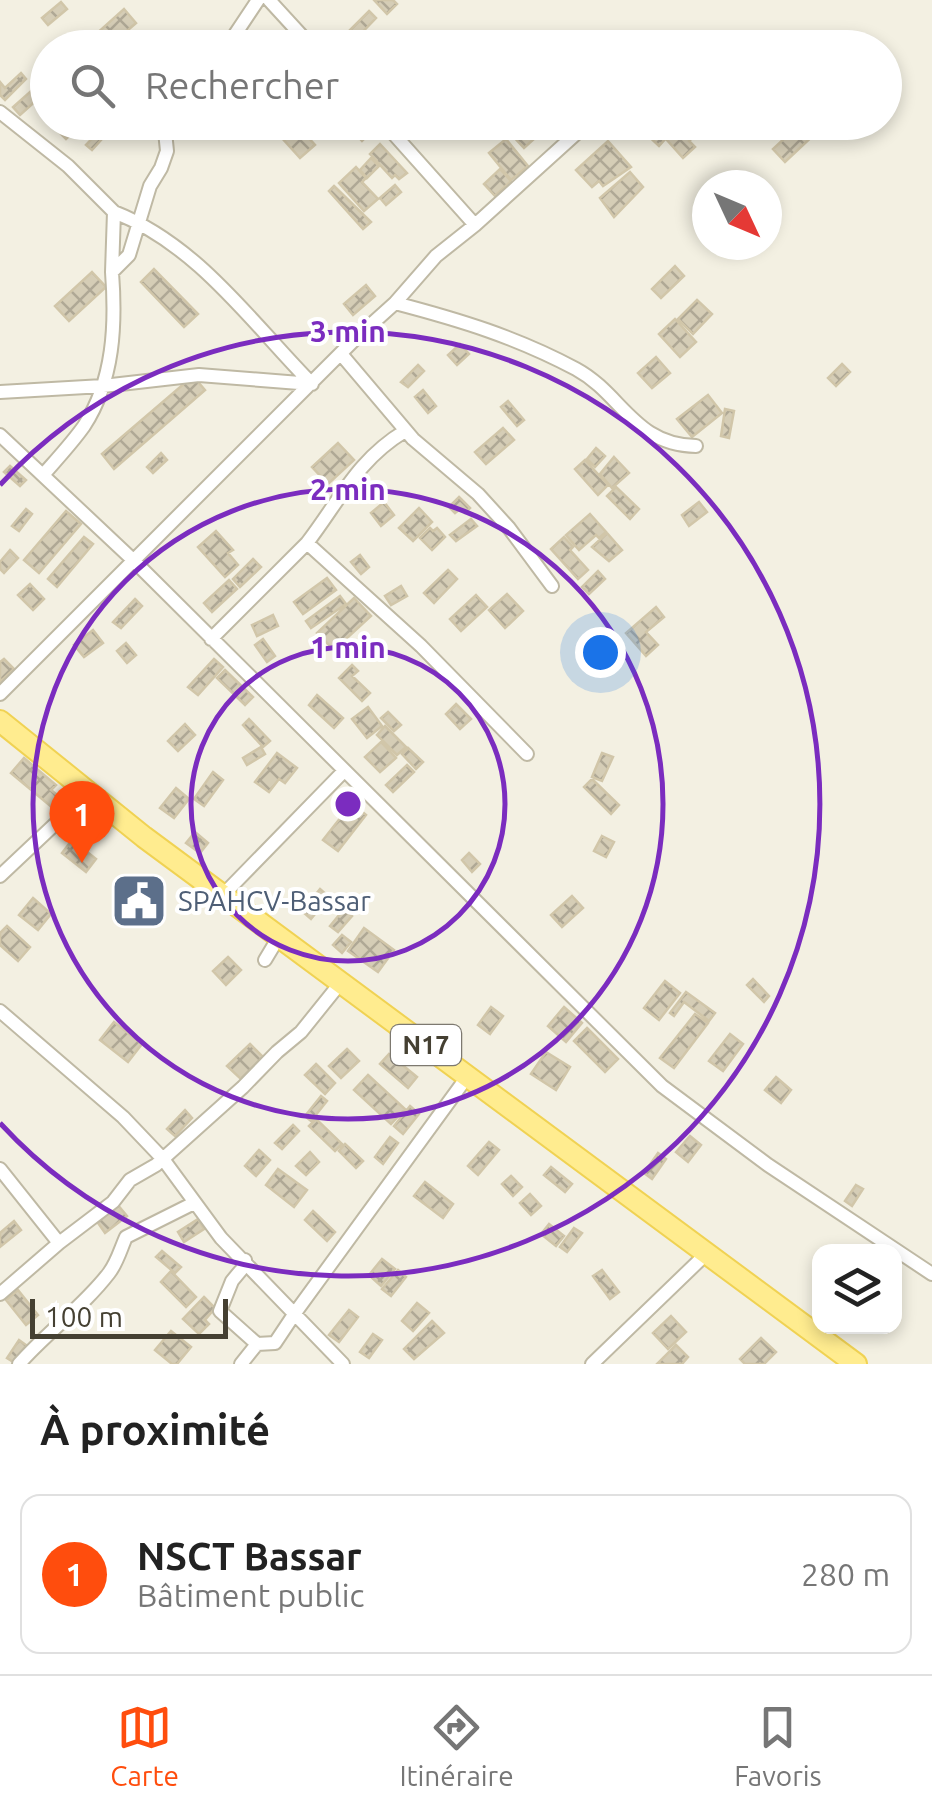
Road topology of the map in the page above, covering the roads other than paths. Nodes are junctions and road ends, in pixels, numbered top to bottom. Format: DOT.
graph roads {
  1 [pos="258,0"];
  2 [pos="269,0"];
  3 [pos="238,30"];
  4 [pos="296,30"];
  5 [pos="0,112"];
  6 [pos="30,136"];
  7 [pos="35,140"];
  8 [pos="166,140"];
  9 [pos="399,140"];
  10 [pos="569,140"];
  11 [pos="114,212"];
  12 [pos="138,222"];
  13 [pos="475,225"];
  14 [pos="112,272"];
  15 [pos="394,303"];
  16 [pos="341,354"];
  17 [pos="312,384"];
  18 [pos="103,386"];
  19 [pos="0,392"];
  20 [pos="405,430"];
  21 [pos="0,435"];
  22 [pos="696,446"];
  23 [pos="43,476"];
  24 [pos="307,543"];
  25 [pos="133,560"];
  26 [pos="552,586"];
  27 [pos="211,638"];
  28 [pos="0,694"];
  29 [pos="0,721"];
  30 [pos="527,754"];
  31 [pos="343,772"];
  32 [pos="88,793"];
  33 [pos="0,876"];
  34 [pos="224,894"];
  35 [pos="280,936"];
  36 [pos="266,960"];
  37 [pos="342,981"];
  38 [pos="0,1011"];
  39 [pos="468,1077"];
  40 [pos="163,1160"];
  41 [pos="0,1169"];
  42 [pos="194,1203"];
  43 [pos="59,1243"];
  44 [pos="706,1254"];
  45 [pos="245,1260"];
  46 [pos="932,1274"];
  47 [pos="0,1294"];
  48 [pos="295,1313"];
  49 [pos="257,1344"];
  50 [pos="594,1363"];
  51 [pos="19,1364"];
  52 [pos="241,1364"];
  53 [pos="343,1364"];
  54 [pos="856,1364"];
  1 -- 3 [label="street"];
  2 -- 4 [label="street"];
  5 -- 6 [label="street"];
  7 -- 11 [label="street"];
  8 -- 12 [label="street"];
  9 -- 13 [label="street"];
  10 -- 13 [label="street"];
  11 -- 12 [label="street"];
  11 -- 14 [label="street"];
  12 -- 14 [label="street"];
  12 -- 17 [label="street"];
  13 -- 15 [label="street"];
  14 -- 18 [label="street"];
  15 -- 16 [label="street"];
  15 -- 22 [label="street"];
  16 -- 17 [label="street"];
  16 -- 20 [label="street"];
  17 -- 18 [label="street"];
  17 -- 25 [label="street"];
  18 -- 19 [label="street"];
  18 -- 23 [label="street"];
  20 -- 24 [label="street"];
  20 -- 26 [label="street"];
  21 -- 23 [label="street"];
  23 -- 25 [label="street"];
  24 -- 27 [label="street"];
  24 -- 30 [label="street"];
  25 -- 27 [label="street"];
  25 -- 28 [label="street"];
  27 -- 31 [label="street"];
  29 -- 32 [label="main road, N17"];
  31 -- 34 [label="street"];
  31 -- 46 [label="street"];
  32 -- 33 [label="street"];
  32 -- 34 [label="main road, N17"];
  34 -- 35 [label="main road, N17"];
  35 -- 36 [label="street"];
  35 -- 37 [label="main road, N17"];
  37 -- 39 [label="main road, N17"];
  37 -- 40 [label="street"];
  38 -- 40 [label="street"];
  39 -- 44 [label="main road, N17"];
  39 -- 48 [label="street"];
  40 -- 42 [label="street"];
  40 -- 43 [label="street"];
  41 -- 43 [label="street"];
  42 -- 45 [label="street"];
  42 -- 51 [label="street"];
  43 -- 47 [label="street"];
  44 -- 50 [label="street"];
  44 -- 54 [label="main road, N17"];
  45 -- 48 [label="street"];
  45 -- 49 [label="street"];
  48 -- 49 [label="street"];
  48 -- 53 [label="street"];
  49 -- 52 [label="street"];
}
